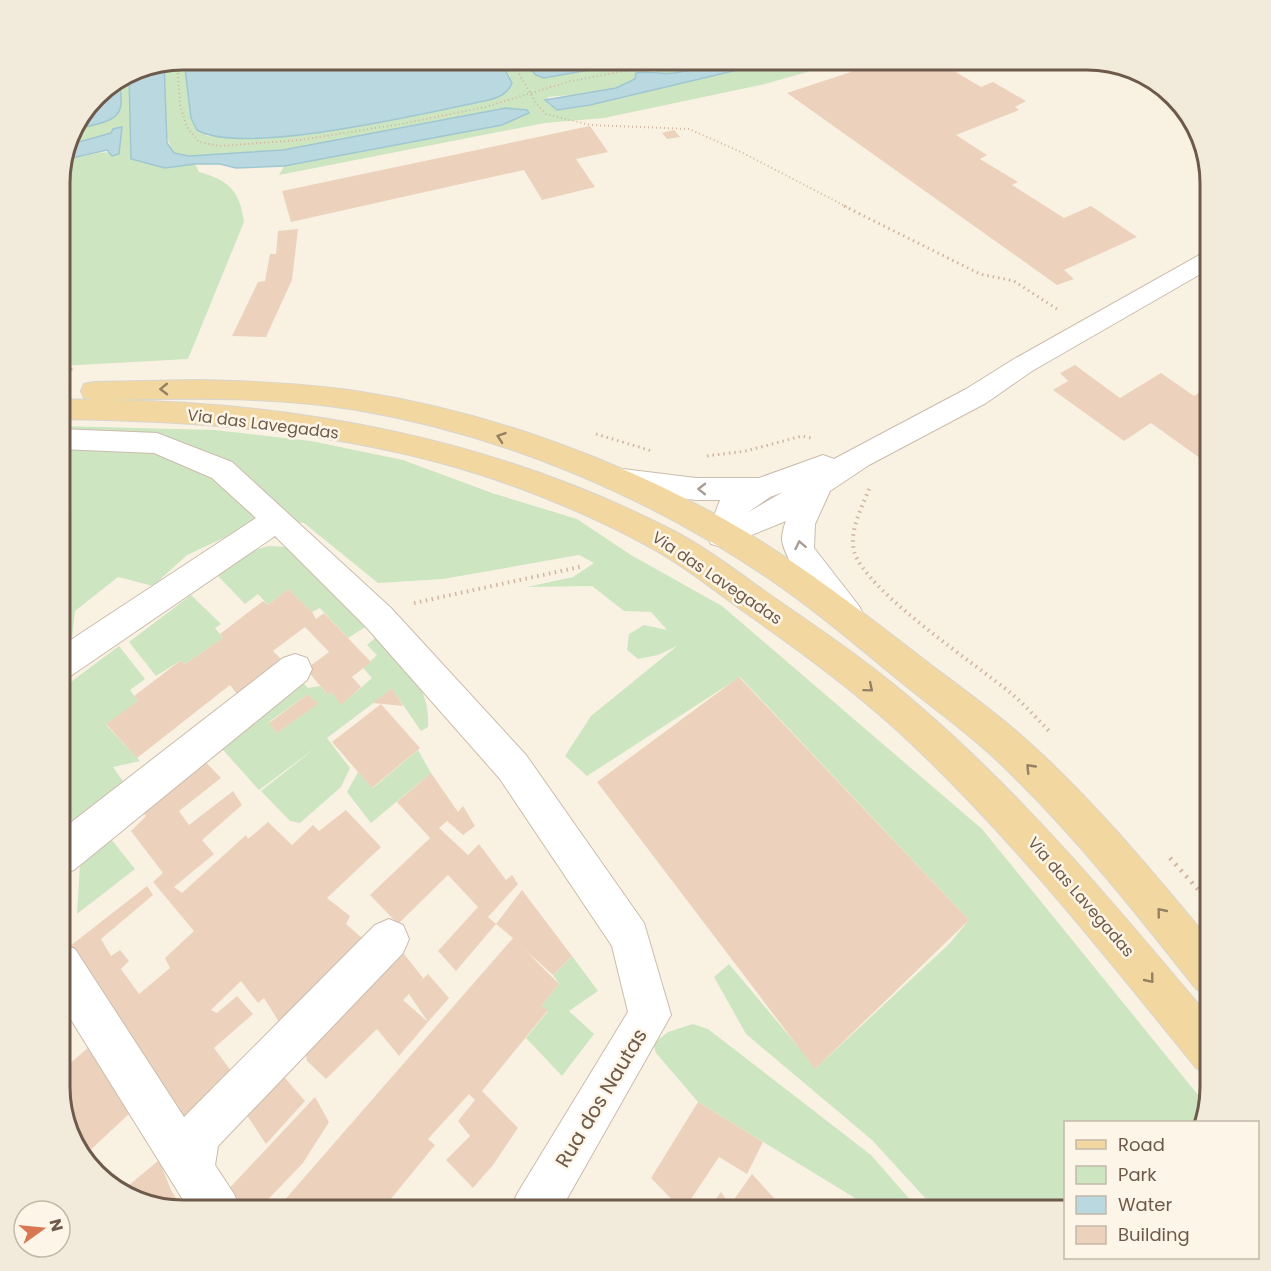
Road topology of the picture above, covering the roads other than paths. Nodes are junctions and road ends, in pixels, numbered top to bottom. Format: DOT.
graph roads {
  1 [pos="1200,264"];
  2 [pos="71,393"];
  3 [pos="71,409"];
  4 [pos="136,412"];
  5 [pos="71,439"];
  6 [pos="883,443"];
  7 [pos="615,479"];
  8 [pos="819,483"];
  9 [pos="760,489"];
  10 [pos="277,519"];
  11 [pos="722,535"];
  12 [pos="857,627"];
  13 [pos="70,650"];
  14 [pos="295,669"];
  15 [pos="70,847"];
  16 [pos="1066,880"];
  17 [pos="389,939"];
  18 [pos="1200,960"];
  19 [pos="70,980"];
  20 [pos="1200,1040"];
  21 [pos="191,1169"];
  22 [pos="210,1200"];
  23 [pos="541,1200"];
  1 -- 6 [label="street"];
  7 -- 2 [label="main road, Via das Lavegadas, one-way"];
  3 -- 4 [label="main road, Via das Lavegadas"];
  4 -- 11 [label="main road"];
  4 -- 16 [label="main road, Via das Lavegadas, one-way"];
  5 -- 10 [label="street"];
  6 -- 8 [label="street"];
  6 -- 9 [label="street"];
  9 -- 7 [label="street, one-way"];
  7 -- 11 [label="main road, Via das Lavegadas"];
  8 -- 11 [label="street"];
  12 -- 8 [label="street, one-way"];
  9 -- 11 [label="street"];
  10 -- 13 [label="street"];
  10 -- 23 [label="street, Rua dos Nautas"];
  11 -- 12 [label="main road, Via das Lavegadas"];
  11 -- 16 [label="main road"];
  18 -- 12 [label="main road, Via das Lavegadas, one-way"];
  14 -- 15 [label="street"];
  16 -- 20 [label="main road, Via das Lavegadas, one-way"];
  17 -- 21 [label="street"];
  19 -- 21 [label="street"];
  21 -- 22 [label="street"];
}
